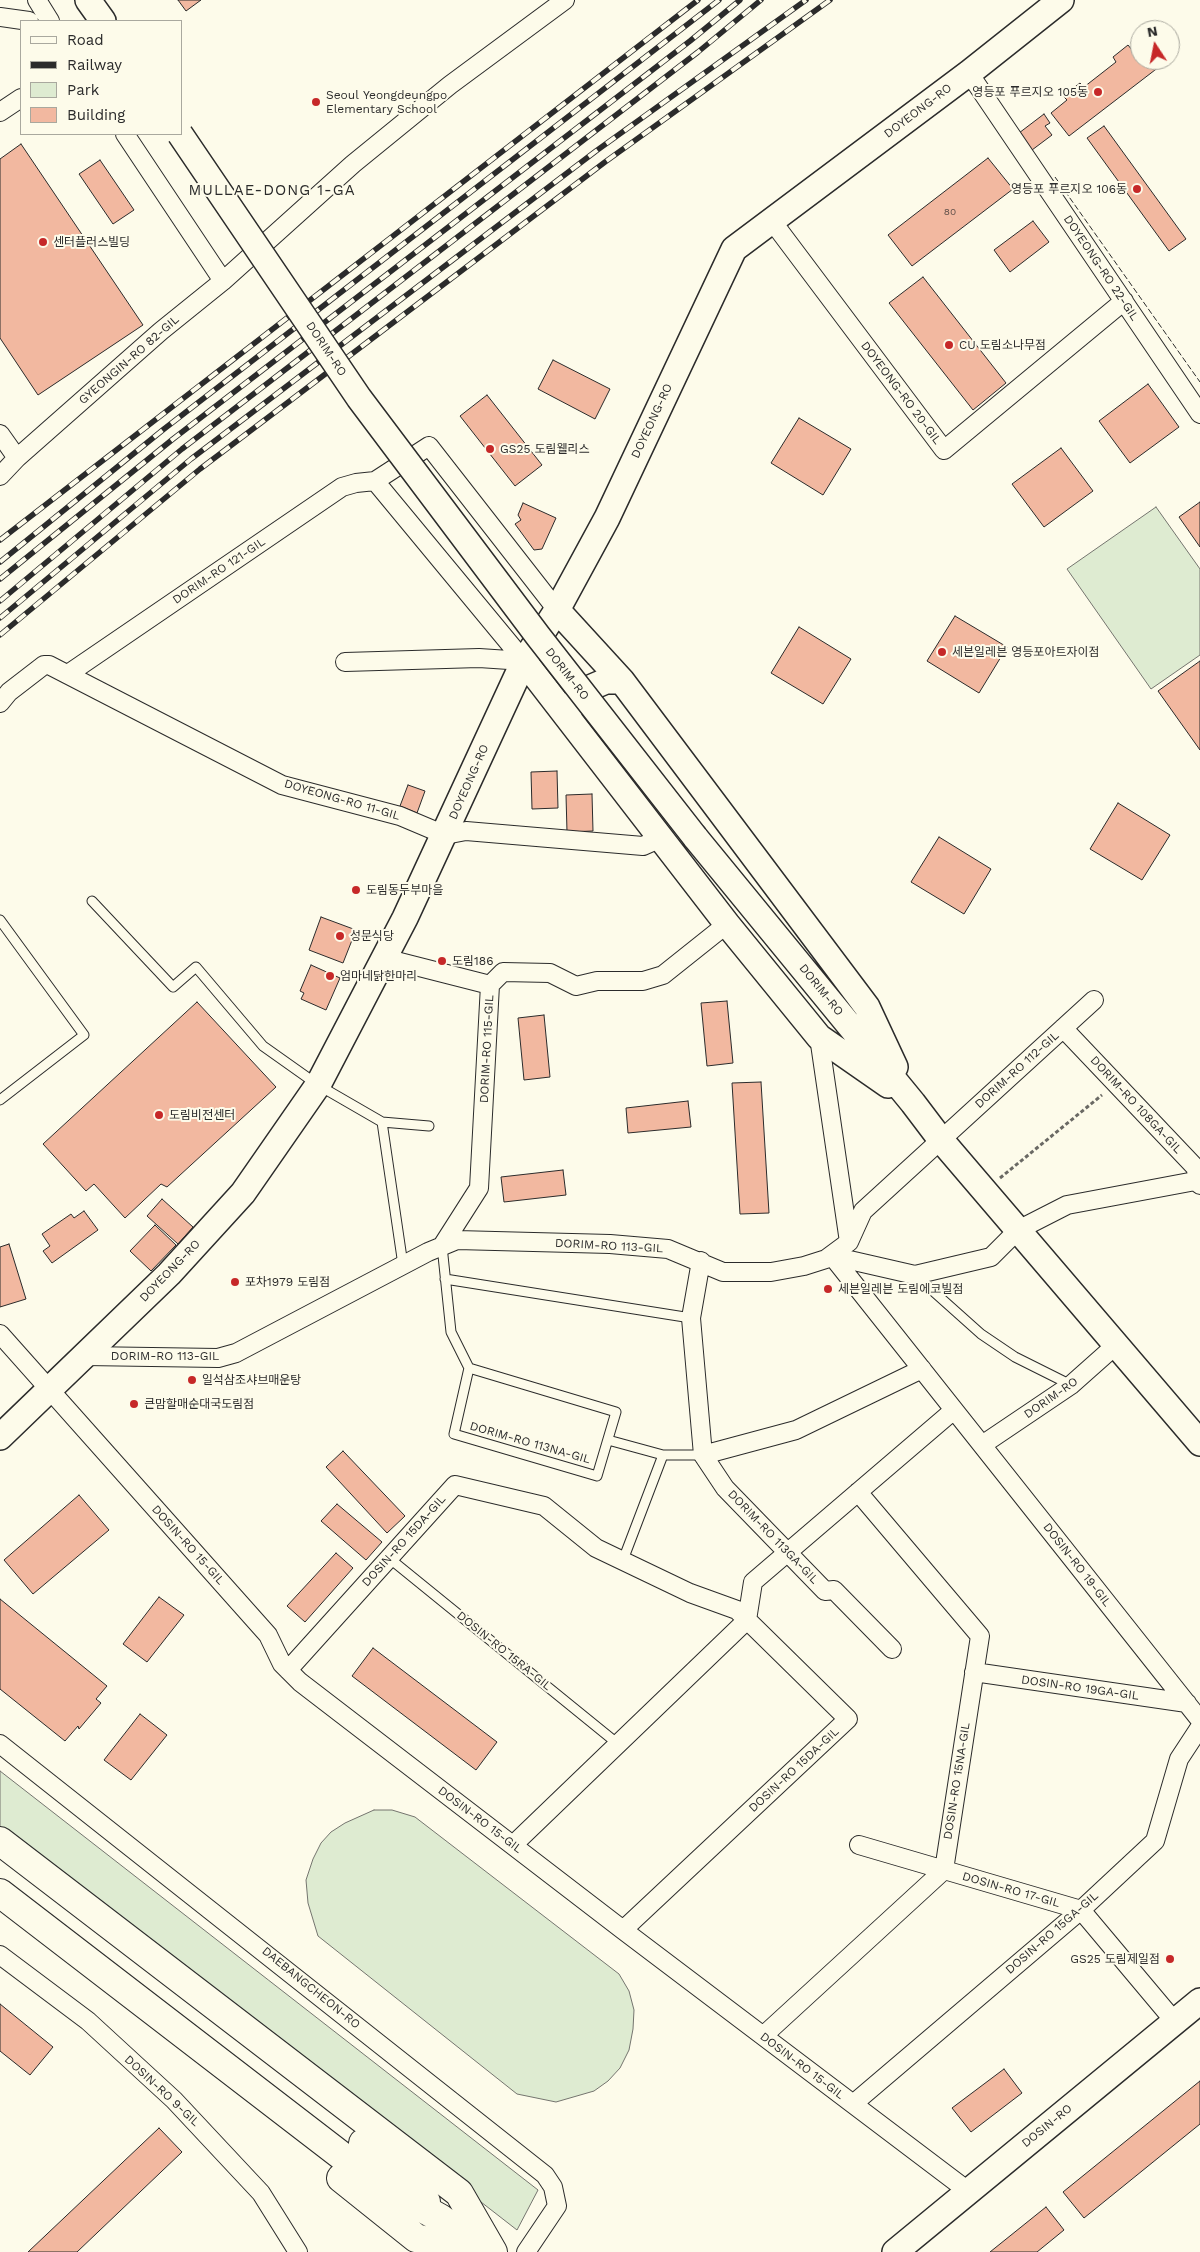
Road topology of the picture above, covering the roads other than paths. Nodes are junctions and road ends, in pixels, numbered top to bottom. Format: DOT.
graph roads {
  1 [pos="37,0"];
  2 [pos="88,0"];
  3 [pos="565,0"];
  4 [pos="1061,0"];
  5 [pos="0,17"];
  6 [pos="22,20"];
  7 [pos="49,20"];
  8 [pos="102,20"];
  9 [pos="969,73"];
  10 [pos="20,99"];
  11 [pos="0,112"];
  12 [pos="126,135"];
  13 [pos="181,135"];
  14 [pos="772,221"];
  15 [pos="223,281"];
  16 [pos="1124,301"];
  17 [pos="1200,414"];
  18 [pos="0,434"];
  19 [pos="16,458"];
  20 [pos="0,476"];
  21 [pos="375,481"];
  22 [pos="557,610"];
  23 [pos="524,661"];
  24 [pos="345,662"];
  25 [pos="68,674"];
  26 [pos="622,681"];
  27 [pos="0,703"];
  28 [pos="568,718"];
  29 [pos="445,835"];
  30 [pos="661,838"];
  31 [pos="92,901"];
  32 [pos="0,920"];
  33 [pos="727,924"];
  34 [pos="384,958"];
  35 [pos="490,985"];
  36 [pos="1094,1000"];
  37 [pos="1063,1028"];
  38 [pos="818,1037"];
  39 [pos="318,1085"];
  40 [pos="0,1100"];
  41 [pos="913,1102"];
  42 [pos="382,1122"];
  43 [pos="430,1126"];
  44 [pos="941,1140"];
  45 [pos="1199,1182"];
  46 [pos="1018,1230"];
  47 [pos="849,1242"];
  48 [pos="442,1246"];
  49 [pos="832,1256"];
  50 [pos="701,1261"];
  51 [pos="403,1265"];
  52 [pos="915,1275"];
  53 [pos="445,1279"];
  54 [pos="691,1318"];
  55 [pos="0,1334"];
  56 [pos="1116,1345"];
  57 [pos="85,1356"];
  58 [pos="469,1368"];
  59 [pos="922,1369"];
  60 [pos="1071,1385"];
  61 [pos="50,1390"];
  62 [pos="954,1410"];
  63 [pos="0,1437"];
  64 [pos="608,1440"];
  65 [pos="1200,1444"];
  66 [pos="982,1445"];
  67 [pos="663,1455"];
  68 [pos="703,1455"];
  69 [pos="858,1492"];
  70 [pos="788,1552"];
  71 [pos="389,1558"];
  72 [pos="622,1560"];
  73 [pos="747,1620"];
  74 [pos="892,1650"];
  75 [pos="288,1670"];
  76 [pos="974,1672"];
  77 [pos="1187,1703"];
  78 [pos="1200,1720"];
  79 [pos="1200,1726"];
  80 [pos="618,1744"];
  81 [pos="3,1746"];
  82 [pos="0,1841"];
  83 [pos="513,1845"];
  84 [pos="858,1845"];
  85 [pos="0,1859"];
  86 [pos="944,1870"];
  87 [pos="0,1893"];
  88 [pos="0,1910"];
  89 [pos="1081,1910"];
  90 [pos="623,1930"];
  91 [pos="0,1955"];
  92 [pos="1200,2002"];
  93 [pos="1176,2022"];
  94 [pos="763,2036"];
  95 [pos="853,2104"];
  96 [pos="968,2190"];
  97 [pos="440,2218"];
  98 [pos="298,2252"];
  99 [pos="464,2252"];
  100 [pos="485,2252"];
  101 [pos="493,2252"];
  102 [pos="526,2252"];
  103 [pos="895,2252"];
  1 -- 7 [label="street"];
  2 -- 8 [label="main road"];
  3 -- 15 [label="street, GYEONGIN-RO 82-GIL"];
  4 -- 9 [label="main road, DOYEONG-RO"];
  5 -- 6 [label="street"];
  9 -- 14 [label="main road, DOYEONG-RO"];
  9 -- 16 [label="street, DOYEONG-RO 22-GIL"];
  10 -- 11 [label="street"];
  12 -- 15 [label="street"];
  13 -- 41 [label="main road, DORIM-RO, bridge"];
  14 -- 16 [label="street, DOYEONG-RO 20-GIL"];
  14 -- 22 [label="main road, DOYEONG-RO"];
  15 -- 19 [label="street, GYEONGIN-RO 82-GIL"];
  16 -- 17 [label="street, DOYEONG-RO 22-GIL"];
  18 -- 19 [label="street"];
  19 -- 20 [label="street, GYEONGIN-RO 82-GIL"];
  21 -- 22 [label="street"];
  21 -- 23 [label="street"];
  21 -- 25 [label="street, DORIM-RO 121-GIL"];
  22 -- 23 [label="main road, DOYEONG-RO"];
  22 -- 26 [label="main road"];
  23 -- 24 [label="street"];
  23 -- 28 [label="main road"];
  23 -- 29 [label="main road, DOYEONG-RO"];
  25 -- 27 [label="street, DOYEONG-RO 11-GIL"];
  25 -- 29 [label="street, DOYEONG-RO 11-GIL"];
  26 -- 28 [label="main road"];
  26 -- 41 [label="main road"];
  28 -- 30 [label="main road"];
  29 -- 30 [label="street"];
  29 -- 34 [label="main road, DOYEONG-RO"];
  30 -- 33 [label="main road"];
  31 -- 39 [label="lane"];
  32 -- 40 [label="lane"];
  33 -- 35 [label="street, DORIM-RO 115-GIL"];
  33 -- 38 [label="main road"];
  34 -- 35 [label="street"];
  34 -- 39 [label="main road, DOYEONG-RO"];
  35 -- 48 [label="street, DORIM-RO 115-GIL"];
  36 -- 37 [label="street, DORIM-RO 112-GIL"];
  37 -- 44 [label="street, DORIM-RO 112-GIL"];
  37 -- 45 [label="street, DORIM-RO 108GA-GIL"];
  38 -- 41 [label="main road"];
  38 -- 47 [label="street"];
  39 -- 42 [label="lane"];
  39 -- 57 [label="main road, DOYEONG-RO"];
  41 -- 44 [label="main road, DORIM-RO"];
  42 -- 43 [label="lane"];
  42 -- 51 [label="lane"];
  44 -- 46 [label="main road, DORIM-RO"];
  44 -- 47 [label="street, DORIM-RO 113-GIL"];
  45 -- 46 [label="street"];
  46 -- 52 [label="street"];
  46 -- 56 [label="main road, DORIM-RO"];
  47 -- 49 [label="street, DORIM-RO 113-GIL"];
  48 -- 50 [label="street, DORIM-RO 113-GIL"];
  48 -- 51 [label="street, DORIM-RO 113-GIL"];
  48 -- 53 [label="lane"];
  49 -- 50 [label="street, DORIM-RO 113-GIL"];
  49 -- 52 [label="street"];
  49 -- 59 [label="street, DOSIN-RO 19-GIL"];
  50 -- 54 [label="street, DORIM-RO 113GA-GIL"];
  51 -- 57 [label="street, DORIM-RO 113-GIL"];
  52 -- 60 [label="lane"];
  53 -- 54 [label="lane"];
  53 -- 58 [label="lane"];
  54 -- 68 [label="street, DORIM-RO 113GA-GIL"];
  55 -- 61 [label="street, DOSIN-RO 15-GIL"];
  56 -- 60 [label="street, DORIM-RO"];
  56 -- 65 [label="main road, DORIM-RO"];
  57 -- 61 [label="main road, DOYEONG-RO"];
  58 -- 64 [label="lane, DORIM-RO 113NA-GIL"];
  58 -- 64 [label="lane, DORIM-RO 113NA-GIL"];
  59 -- 62 [label="street, DOSIN-RO 19-GIL"];
  59 -- 68 [label="street"];
  60 -- 66 [label="street, DORIM-RO"];
  61 -- 63 [label="main road, DOYEONG-RO"];
  61 -- 75 [label="street, DOSIN-RO 15-GIL"];
  62 -- 66 [label="street, DOSIN-RO 19-GIL"];
  62 -- 69 [label="street"];
  64 -- 67 [label="lane"];
  66 -- 77 [label="street, DOSIN-RO 19-GIL"];
  67 -- 68 [label="lane"];
  67 -- 72 [label="lane"];
  68 -- 70 [label="street, DORIM-RO 113GA-GIL"];
  69 -- 70 [label="street"];
  69 -- 76 [label="street, DOSIN-RO 15NA-GIL"];
  70 -- 73 [label="street"];
  70 -- 74 [label="street, DORIM-RO 113GA-GIL"];
  71 -- 72 [label="street, DOSIN-RO 15DA-GIL"];
  71 -- 75 [label="street, DOSIN-RO 15DA-GIL"];
  71 -- 80 [label="lane, DOSIN-RO 15RA-GIL"];
  72 -- 73 [label="street, DOSIN-RO 15DA-GIL"];
  73 -- 80 [label="street"];
  73 -- 90 [label="street, DOSIN-RO 15DA-GIL"];
  75 -- 83 [label="street, DOSIN-RO 15-GIL"];
  76 -- 77 [label="street, DOSIN-RO 19GA-GIL"];
  76 -- 86 [label="street, DOSIN-RO 15NA-GIL"];
  77 -- 78 [label="street, DOSIN-RO 19-GIL"];
  79 -- 89 [label="street, DOSIN-RO 15GA-GIL"];
  80 -- 83 [label="street"];
  81 -- 102 [label="street, DAEBANGCHEON-RO"];
  82 -- 101 [label="main road"];
  83 -- 90 [label="street, DOSIN-RO 15-GIL"];
  84 -- 86 [label="street, DOSIN-RO 17-GIL"];
  85 -- 97 [label="main road"];
  86 -- 89 [label="street, DOSIN-RO 17-GIL"];
  86 -- 94 [label="street"];
  87 -- 97 [label="main road"];
  88 -- 99 [label="main road"];
  89 -- 93 [label="street"];
  89 -- 95 [label="street, DOSIN-RO 15GA-GIL"];
  90 -- 94 [label="street, DOSIN-RO 15-GIL"];
  91 -- 98 [label="street, DOSIN-RO 9-GIL"];
  92 -- 93 [label="main road, DOSIN-RO"];
  93 -- 96 [label="main road, DOSIN-RO"];
  94 -- 95 [label="street, DOSIN-RO 15-GIL"];
  95 -- 96 [label="street, DOSIN-RO 15-GIL"];
  96 -- 103 [label="main road, DOSIN-RO"];
  97 -- 100 [label="main road"];
}
